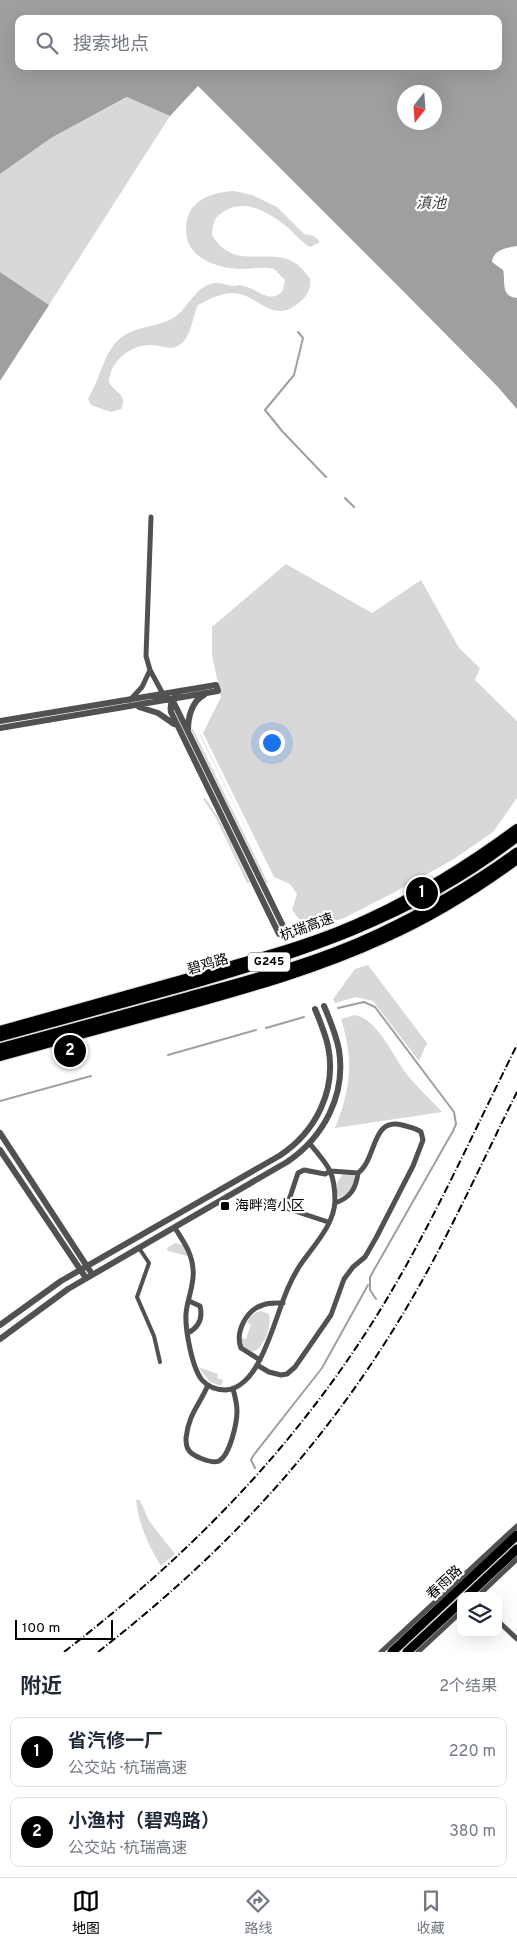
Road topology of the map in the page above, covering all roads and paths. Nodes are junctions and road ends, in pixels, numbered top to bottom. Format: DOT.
graph roads {
  1 [pos="152,516"];
  2 [pos="150,670"];
  3 [pos="180,691"];
  4 [pos="163,694"];
  5 [pos="206,694"];
  6 [pos="153,696"];
  7 [pos="172,699"];
  8 [pos="130,700"];
  9 [pos="135,706"];
  10 [pos="0,721"];
  11 [pos="0,728"];
  12 [pos="179,729"];
  13 [pos="188,731"];
  14 [pos="517,830"];
  15 [pos="517,837"];
  16 [pos="517,852"];
  17 [pos="517,859"];
  18 [pos="324,1006"];
  19 [pos="315,1009"];
  20 [pos="152,1014"];
  21 [pos="3,1030"];
  22 [pos="0,1037"];
  23 [pos="0,1048"];
  24 [pos="0,1056"];
  25 [pos="0,1062"];
  26 [pos="0,1133"];
  27 [pos="310,1144"];
  28 [pos="0,1150"];
  29 [pos="331,1171"];
  30 [pos="358,1173"];
  31 [pos="335,1203"];
  32 [pos="328,1222"];
  33 [pos="175,1228"];
  34 [pos="139,1248"];
  35 [pos="83,1267"];
  36 [pos="89,1276"];
  37 [pos="189,1301"];
  38 [pos="283,1303"];
  39 [pos="0,1326"];
  40 [pos="188,1333"];
  41 [pos="0,1339"];
  42 [pos="160,1362"];
  43 [pos="258,1363"];
  44 [pos="208,1386"];
  45 [pos="233,1389"];
  46 [pos="517,1526"];
  47 [pos="517,1536"];
  48 [pos="517,1549"];
  49 [pos="517,1559"];
  50 [pos="471,1592"];
  51 [pos="482,1592"];
  52 [pos="457,1606"];
  53 [pos="457,1616"];
  54 [pos="502,1625"];
  55 [pos="517,1638"];
  56 [pos="381,1652"];
  57 [pos="392,1652"];
  58 [pos="407,1652"];
  59 [pos="418,1652"];
  1 -- 2 [label="street"];
  2 -- 4 [label="street"];
  2 -- 8 [label="street"];
  3 -- 4 [label="street"];
  3 -- 5 [label="street"];
  3 -- 7 [label="street"];
  4 -- 6 [label="street"];
  5 -- 7 [label="street"];
  5 -- 13 [label="street"];
  6 -- 7 [label="street"];
  6 -- 8 [label="street"];
  7 -- 9 [label="street"];
  7 -- 12 [label="street"];
  7 -- 13 [label="street"];
  8 -- 10 [label="street"];
  9 -- 11 [label="street"];
  9 -- 12 [label="street"];
  12 -- 13 [label="street"];
  14 -- 21 [label="highway, 杭瑞高速"];
  15 -- 22 [label="main road, 碧鸡路 / G245"];
  16 -- 23 [label="main road, 碧鸡路 / G245"];
  17 -- 20 [label="highway"];
  18 -- 19 [label="street"];
  18 -- 27 [label="street"];
  19 -- 35 [label="street"];
  20 -- 24 [label="highway"];
  20 -- 25 [label="highway"];
  26 -- 35 [label="street"];
  27 -- 29 [label="street"];
  27 -- 33 [label="street"];
  28 -- 35 [label="street"];
  29 -- 30 [label="street"];
  29 -- 31 [label="street"];
  29 -- 32 [label="street"];
  30 -- 31 [label="street"];
  30 -- 43 [label="street"];
  31 -- 32 [label="street"];
  32 -- 38 [label="street"];
  33 -- 34 [label="street"];
  33 -- 37 [label="street"];
  34 -- 36 [label="street"];
  34 -- 42 [label="street"];
  35 -- 36 [label="street"];
  35 -- 39 [label="street"];
  36 -- 41 [label="street"];
  37 -- 40 [label="street"];
  37 -- 40 [label="street"];
  38 -- 43 [label="street"];
  38 -- 43 [label="street"];
  40 -- 44 [label="street"];
  43 -- 45 [label="street"];
  44 -- 45 [label="street"];
  44 -- 45 [label="street"];
  46 -- 56 [label="street"];
  47 -- 57 [label="main road, 春雨路"];
  48 -- 50 [label="main road, 春雨路"];
  49 -- 51 [label="street"];
  52 -- 58 [label="main road, 春雨路"];
  53 -- 59 [label="street"];
  54 -- 55 [label="street"];
}
